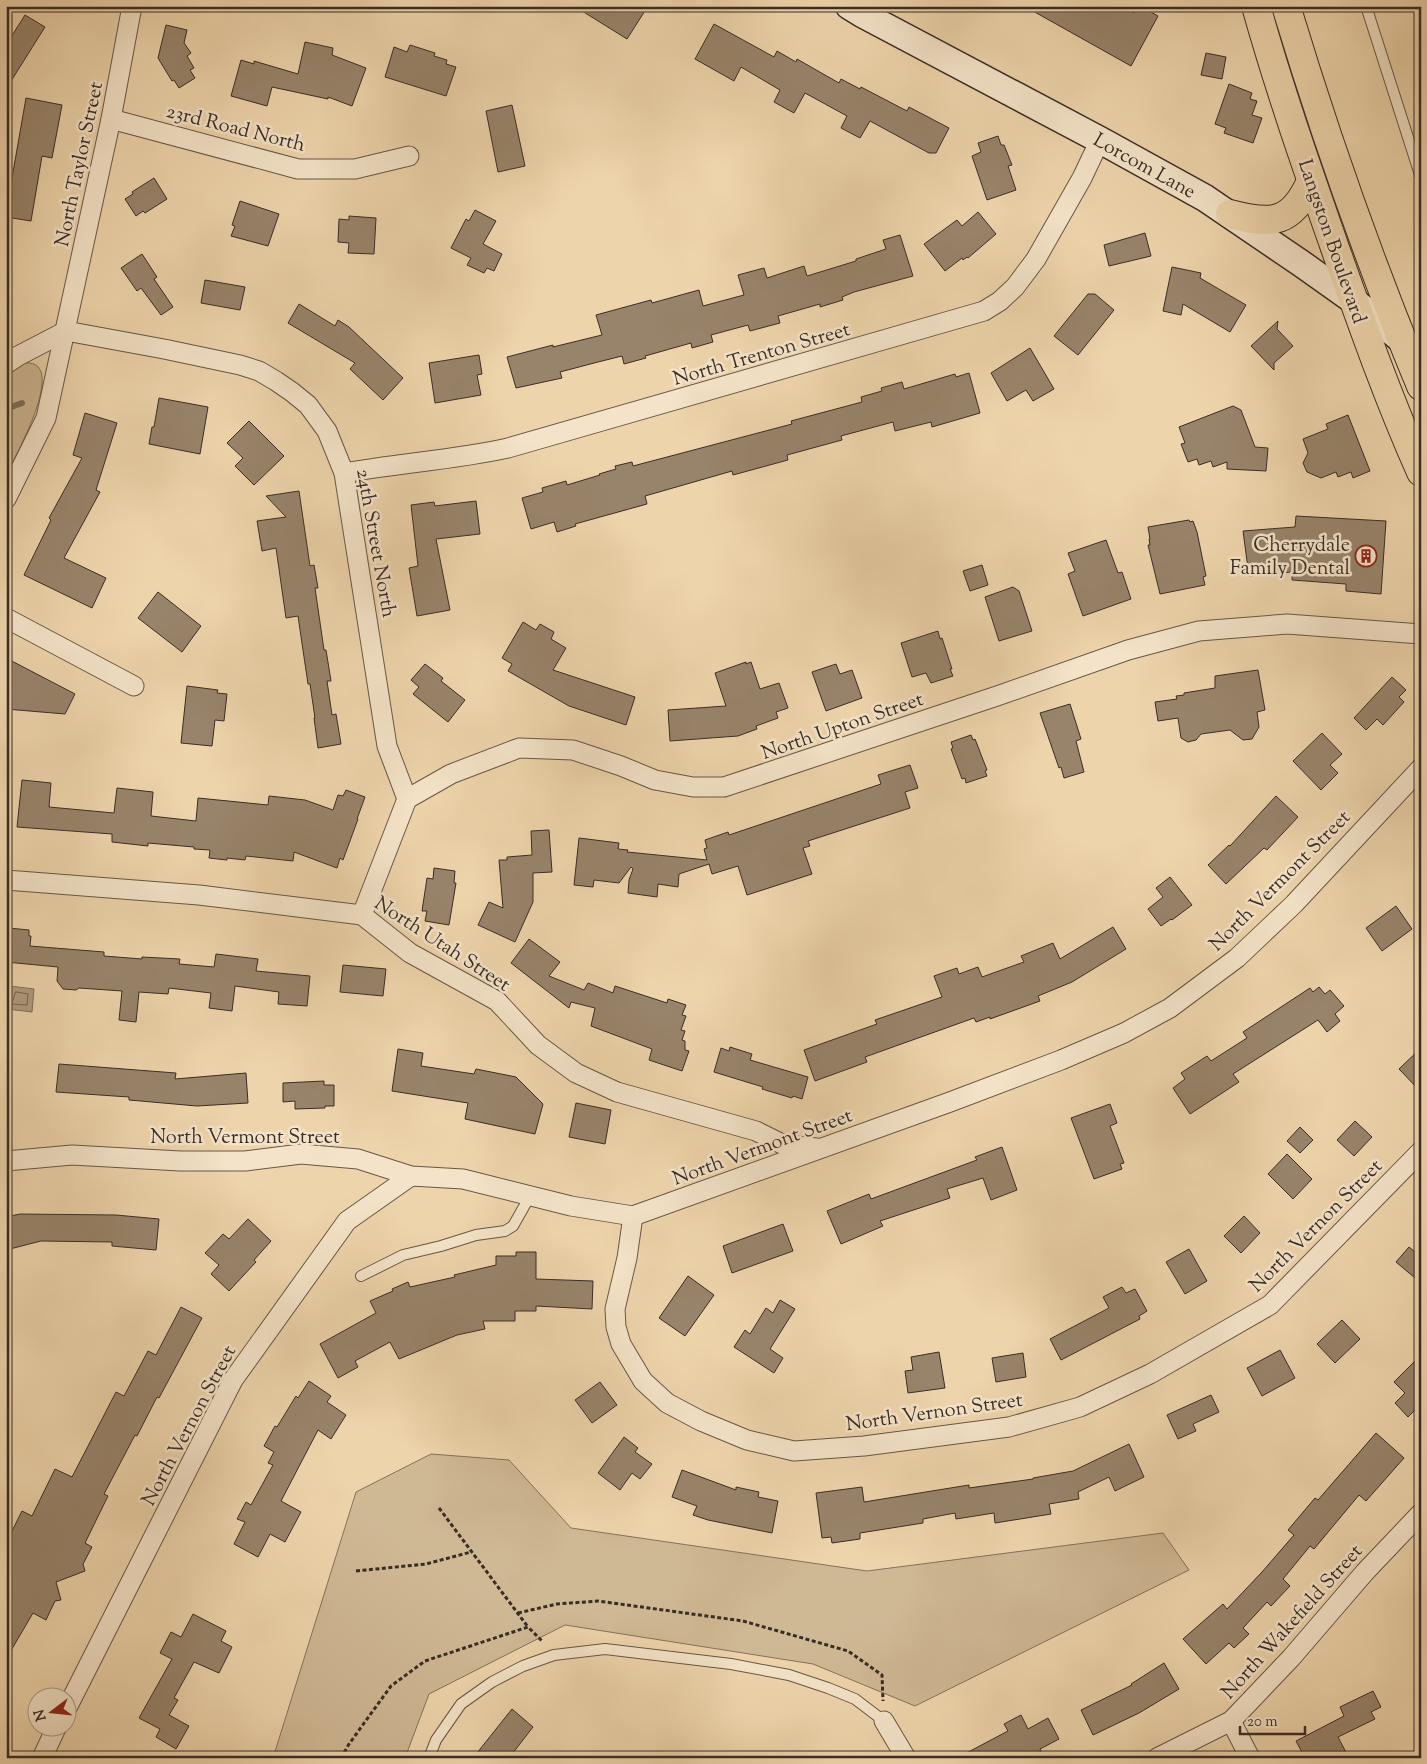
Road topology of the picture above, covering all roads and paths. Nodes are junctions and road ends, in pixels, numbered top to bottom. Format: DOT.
graph roads {
  1 [pos="132,6"];
  2 [pos="849,6"];
  3 [pos="1286,6"];
  4 [pos="1366,6"];
  5 [pos="1260,8"];
  6 [pos="111,119"];
  7 [pos="1100,140"];
  8 [pos="410,156"];
  9 [pos="1421,178"];
  10 [pos="1311,181"];
  11 [pos="1230,214"];
  12 [pos="1354,301"];
  13 [pos="66,331"];
  14 [pos="1411,348"];
  15 [pos="6,364"];
  16 [pos="1421,386"];
  17 [pos="1421,472"];
  18 [pos="344,473"];
  19 [pos="6,499"];
  20 [pos="6,618"];
  21 [pos="1421,634"];
  22 [pos="134,686"];
  23 [pos="1421,768"];
  24 [pos="407,800"];
  25 [pos="6,880"];
  26 [pos="362,915"];
  27 [pos="820,1149"];
  28 [pos="1421,1151"];
  29 [pos="6,1161"];
  30 [pos="411,1176"];
  31 [pos="530,1196"];
  32 [pos="633,1216"];
  33 [pos="360,1276"];
  34 [pos="439,1508"];
  35 [pos="1421,1513"];
  36 [pos="471,1552"];
  37 [pos="356,1571"];
  38 [pos="518,1613"];
  39 [pos="528,1627"];
  40 [pos="554,1655"];
  41 [pos="78,1686"];
  42 [pos="884,1721"];
  43 [pos="1231,1721"];
  44 [pos="52,1736"];
  45 [pos="42,1758"];
  46 [pos="341,1758"];
  47 [pos="429,1758"];
  48 [pos="906,1758"];
  49 [pos="1157,1758"];
  50 [pos="1250,1758"];
  1 -- 6 [label="street, North Taylor Street"];
  2 -- 7 [label="street, Lorcom Lane"];
  3 -- 14 [label="main road, Langston Boulevard"];
  4 -- 9 [label="lane"];
  5 -- 10 [label="main road, Langston Boulevard"];
  6 -- 8 [label="street, 23rd Road North"];
  6 -- 13 [label="street, North Taylor Street"];
  7 -- 11 [label="street, Lorcom Lane"];
  7 -- 18 [label="street, North Trenton Street"];
  10 -- 11 [label="main road"];
  10 -- 12 [label="main road, Langston Boulevard"];
  11 -- 12 [label="street, Lorcom Lane"];
  12 -- 14 [label="street, Lorcom Lane"];
  12 -- 17 [label="main road, Langston Boulevard"];
  13 -- 15 [label="street"];
  13 -- 18 [label="street, 24th Street North"];
  13 -- 19 [label="street, North Taylor Street"];
  14 -- 16 [label="main road, Langston Boulevard"];
  18 -- 24 [label="street, 24th Street North"];
  20 -- 22 [label="street"];
  21 -- 24 [label="street, North Upton Street"];
  23 -- 27 [label="street, North Vermont Street"];
  24 -- 26 [label="street"];
  25 -- 26 [label="street, North Utah Street"];
  26 -- 27 [label="street, North Utah Street"];
  27 -- 32 [label="street, North Vermont Street"];
  28 -- 32 [label="street, North Vernon Street"];
  29 -- 30 [label="street, North Vermont Street"];
  30 -- 31 [label="street, North Vermont Street"];
  30 -- 41 [label="street, North Vernon Street"];
  31 -- 32 [label="street, North Vermont Street"];
  31 -- 33 [label="lane"];
  34 -- 36 [label="path"];
  35 -- 43 [label="street, North Wakefield Street"];
  36 -- 37 [label="path"];
  36 -- 38 [label="path"];
  38 -- 39 [label="path"];
  38 -- 42 [label="path"];
  39 -- 40 [label="path"];
  39 -- 46 [label="path"];
  40 -- 42 [label="lane"];
  40 -- 47 [label="lane"];
  42 -- 48 [label="street"];
  43 -- 49 [label="street, North Wakefield Street"];
  43 -- 50 [label="street"];
  44 -- 45 [label="street"];
}
